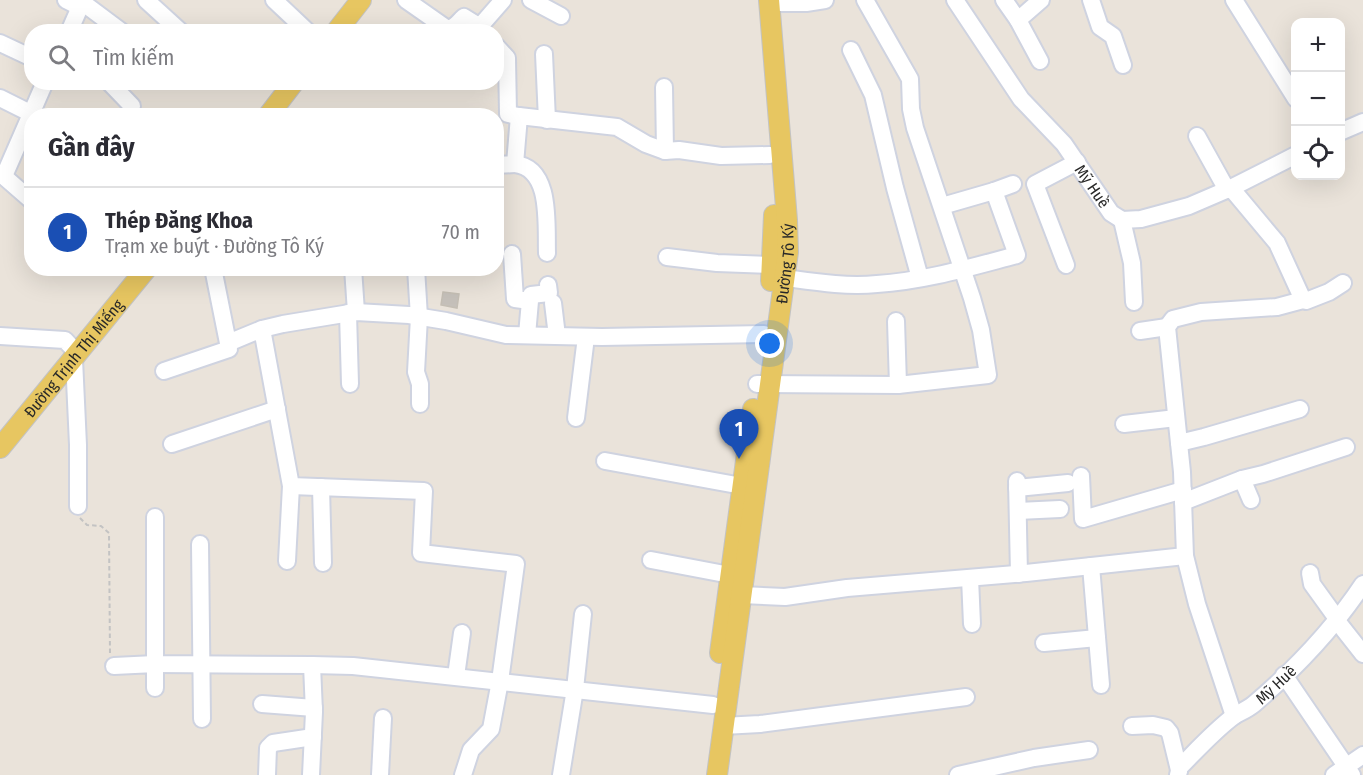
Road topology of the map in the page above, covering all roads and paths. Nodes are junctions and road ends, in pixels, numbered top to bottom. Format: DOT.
graph roads {
  1 [pos="146,0"];
  2 [pos="274,0"];
  3 [pos="361,0"];
  4 [pos="406,0"];
  5 [pos="502,0"];
  6 [pos="531,0"];
  7 [pos="825,0"];
  8 [pos="866,0"];
  9 [pos="955,0"];
  10 [pos="1004,0"];
  11 [pos="1041,0"];
  12 [pos="1091,0"];
  13 [pos="1234,0"];
  14 [pos="765,1"];
  15 [pos="78,2"];
  16 [pos="561,16"];
  17 [pos="1018,20"];
  18 [pos="71,24"];
  19 [pos="110,24"];
  20 [pos="172,24"];
  21 [pos="300,24"];
  22 [pos="342,24"];
  23 [pos="439,24"];
  24 [pos="457,24"];
  25 [pos="476,24"];
  26 [pos="485,24"];
  27 [pos="0,43"];
  28 [pos="851,50"];
  29 [pos="24,54"];
  30 [pos="544,54"];
  31 [pos="504,55"];
  32 [pos="1040,61"];
  33 [pos="1123,65"];
  34 [pos="664,87"];
  35 [pos="42,90"];
  36 [pos="117,90"];
  37 [pos="288,90"];
  38 [pos="1291,91"];
  39 [pos="0,98"];
  40 [pos="132,106"];
  41 [pos="34,108"];
  42 [pos="274,108"];
  43 [pos="24,110"];
  44 [pos="514,115"];
  45 [pos="547,120"];
  46 [pos="1363,122"];
  47 [pos="24,130"];
  48 [pos="1345,130"];
  49 [pos="1197,136"];
  50 [pos="665,151"];
  51 [pos="770,155"];
  52 [pos="1291,157"];
  53 [pos="1077,162"];
  54 [pos="515,164"];
  55 [pos="504,165"];
  56 [pos="2,174"];
  57 [pos="1014,184"];
  58 [pos="1229,188"];
  59 [pos="994,191"];
  60 [pos="24,194"];
  61 [pos="942,206"];
  62 [pos="1122,220"];
  63 [pos="547,253"];
  64 [pos="512,254"];
  65 [pos="667,257"];
  66 [pos="1066,265"];
  67 [pos="963,269"];
  68 [pos="779,272"];
  69 [pos="141,276"];
  70 [pos="215,276"];
  71 [pos="353,276"];
  72 [pos="417,276"];
  73 [pos="920,278"];
  74 [pos="1343,283"];
  75 [pos="548,285"];
  76 [pos="531,294"];
  77 [pos="1303,300"];
  78 [pos="1134,302"];
  79 [pos="553,303"];
  80 [pos="352,313"];
  81 [pos="420,317"];
  82 [pos="896,321"];
  83 [pos="1167,327"];
  84 [pos="262,329"];
  85 [pos="1140,331"];
  86 [pos="770,334"];
  87 [pos="0,336"];
  88 [pos="527,336"];
  89 [pos="557,336"];
  90 [pos="586,337"];
  91 [pos="228,343"];
  92 [pos="76,356"];
  93 [pos="164,370"];
  94 [pos="350,384"];
  95 [pos="763,385"];
  96 [pos="898,385"];
  97 [pos="420,404"];
  98 [pos="277,409"];
  99 [pos="1300,409"];
  100 [pos="576,418"];
  101 [pos="1176,418"];
  102 [pos="1124,424"];
  103 [pos="1179,443"];
  104 [pos="172,444"];
  105 [pos="1346,447"];
  106 [pos="0,448"];
  107 [pos="605,461"];
  108 [pos="1242,479"];
  109 [pos="291,486"];
  110 [pos="742,486"];
  111 [pos="321,487"];
  112 [pos="1183,496"];
  113 [pos="1251,500"];
  114 [pos="78,506"];
  115 [pos="1060,509"];
  116 [pos="1018,511"];
  117 [pos="154,517"];
  118 [pos="200,544"];
  119 [pos="1185,556"];
  120 [pos="651,560"];
  121 [pos="287,561"];
  122 [pos="323,563"];
  123 [pos="1091,566"];
  124 [pos="1310,573"];
  125 [pos="1019,574"];
  126 [pos="730,575"];
  127 [pos="970,578"];
  128 [pos="1363,584"];
  129 [pos="741,595"];
  130 [pos="583,614"];
  131 [pos="1338,620"];
  132 [pos="972,624"];
  133 [pos="462,633"];
  134 [pos="1097,638"];
  135 [pos="1044,643"];
  136 [pos="1363,654"];
  137 [pos="155,664"];
  138 [pos="201,664"];
  139 [pos="312,665"];
  140 [pos="114,666"];
  141 [pos="1284,675"];
  142 [pos="456,676"];
  143 [pos="500,681"];
  144 [pos="1101,685"];
  145 [pos="155,688"];
  146 [pos="575,689"];
  147 [pos="966,697"];
  148 [pos="262,704"];
  149 [pos="713,705"];
  150 [pos="314,708"];
  151 [pos="1234,716"];
  152 [pos="383,718"];
  153 [pos="202,719"];
  154 [pos="723,726"];
  155 [pos="1132,726"];
  156 [pos="313,737"];
  157 [pos="1089,750"];
  158 [pos="1363,755"];
  159 [pos="1344,772"];
  160 [pos="1179,773"];
  161 [pos="267,775"];
  162 [pos="311,775"];
  163 [pos="380,775"];
  164 [pos="463,775"];
  165 [pos="561,775"];
  166 [pos="704,775"];
  167 [pos="717,775"];
  168 [pos="961,775"];
  1 -- 20 [label="street"];
  2 -- 21 [label="street"];
  3 -- 22 [label="main road"];
  4 -- 23 [label="street"];
  5 -- 26 [label="street"];
  6 -- 16 [label="street"];
  7 -- 14 [label="street"];
  8 -- 61 [label="street"];
  9 -- 53 [label="street, Mỹ Huề"];
  10 -- 17 [label="street"];
  11 -- 17 [label="street"];
  12 -- 33 [label="street"];
  13 -- 38 [label="street"];
  14 -- 51 [label="main road, Đường Tô Ký"];
  14 -- 68 [label="main road, Đường Tô Ký"];
  15 -- 18 [label="street"];
  15 -- 19 [label="street"];
  17 -- 32 [label="street"];
  24 -- 25 [label="street"];
  27 -- 29 [label="street"];
  28 -- 73 [label="street"];
  30 -- 45 [label="street"];
  31 -- 44 [label="street"];
  34 -- 50 [label="street"];
  35 -- 41 [label="street"];
  36 -- 40 [label="street"];
  37 -- 42 [label="main road"];
  39 -- 43 [label="street"];
  44 -- 45 [label="street"];
  44 -- 54 [label="street"];
  45 -- 50 [label="street"];
  46 -- 48 [label="street"];
  47 -- 56 [label="street"];
  49 -- 58 [label="street"];
  50 -- 51 [label="street"];
  51 -- 68 [label="main road, Đường Tô Ký"];
  52 -- 58 [label="street, Mỹ Huề"];
  53 -- 62 [label="street, Mỹ Huề"];
  53 -- 66 [label="street"];
  54 -- 55 [label="street"];
  54 -- 63 [label="street"];
  56 -- 60 [label="street"];
  57 -- 59 [label="street"];
  58 -- 62 [label="street, Mỹ Huề"];
  58 -- 77 [label="street"];
  59 -- 61 [label="street"];
  59 -- 67 [label="street"];
  61 -- 67 [label="street"];
  62 -- 78 [label="street"];
  64 -- 76 [label="street"];
  65 -- 68 [label="street"];
  67 -- 73 [label="street"];
  67 -- 96 [label="street"];
  68 -- 73 [label="street"];
  68 -- 86 [label="main road, Đường Tô Ký"];
  69 -- 92 [label="main road, Đường Trịnh Thị Miếng"];
  70 -- 91 [label="street"];
  71 -- 80 [label="street"];
  72 -- 81 [label="street"];
  74 -- 77 [label="street"];
  75 -- 76 [label="street"];
  76 -- 88 [label="street"];
  77 -- 83 [label="street"];
  79 -- 89 [label="street"];
  80 -- 81 [label="street"];
  80 -- 84 [label="street"];
  80 -- 94 [label="street"];
  81 -- 88 [label="street"];
  81 -- 97 [label="street"];
  82 -- 96 [label="street"];
  83 -- 85 [label="street"];
  83 -- 101 [label="street"];
  84 -- 91 [label="street"];
  84 -- 98 [label="street"];
  86 -- 90 [label="street"];
  86 -- 95 [label="main road, Đường Tô Ký"];
  87 -- 92 [label="street"];
  88 -- 89 [label="street"];
  89 -- 90 [label="street"];
  90 -- 100 [label="street"];
  91 -- 93 [label="street"];
  92 -- 106 [label="main road, Đường Trịnh Thị Miếng"];
  92 -- 114 [label="street"];
  95 -- 96 [label="street"];
  95 -- 110 [label="main road, Đường Tô Ký"];
  95 -- 129 [label="main road, Đường Tô Ký"];
  98 -- 104 [label="street"];
  98 -- 109 [label="street"];
  99 -- 103 [label="street"];
  101 -- 102 [label="street"];
  101 -- 103 [label="street"];
  103 -- 112 [label="street"];
  105 -- 108 [label="street"];
  107 -- 110 [label="street"];
  108 -- 112 [label="street"];
  108 -- 113 [label="street"];
  109 -- 111 [label="street"];
  109 -- 121 [label="street"];
  110 -- 126 [label="main road, Đường Tô Ký"];
  111 -- 122 [label="street"];
  111 -- 143 [label="street"];
  112 -- 116 [label="street"];
  112 -- 119 [label="street"];
  114 -- 140 [label="path"];
  115 -- 116 [label="street"];
  116 -- 125 [label="street"];
  117 -- 137 [label="street"];
  118 -- 138 [label="street"];
  119 -- 123 [label="street"];
  119 -- 151 [label="street"];
  120 -- 126 [label="street"];
  123 -- 125 [label="street"];
  123 -- 134 [label="street"];
  124 -- 131 [label="street"];
  125 -- 127 [label="street"];
  126 -- 149 [label="main road, Đường Tô Ký"];
  127 -- 129 [label="street"];
  127 -- 132 [label="street"];
  128 -- 131 [label="street, Mỹ Huề"];
  129 -- 154 [label="main road, Đường Tô Ký"];
  130 -- 146 [label="street"];
  131 -- 136 [label="street"];
  131 -- 141 [label="street, Mỹ Huề"];
  133 -- 142 [label="street"];
  134 -- 135 [label="street"];
  134 -- 144 [label="street"];
  137 -- 138 [label="street"];
  137 -- 140 [label="street"];
  137 -- 145 [label="street"];
  138 -- 139 [label="street"];
  138 -- 153 [label="street"];
  139 -- 142 [label="street"];
  139 -- 150 [label="street"];
  141 -- 151 [label="street, Mỹ Huề"];
  141 -- 159 [label="street"];
  142 -- 143 [label="street"];
  143 -- 146 [label="street"];
  143 -- 164 [label="street"];
  146 -- 149 [label="street"];
  146 -- 165 [label="street"];
  147 -- 154 [label="street"];
  148 -- 150 [label="street"];
  149 -- 166 [label="main road, Đường Tô Ký"];
  150 -- 156 [label="street"];
  151 -- 160 [label="street, Mỹ Huề"];
  152 -- 163 [label="street"];
  154 -- 167 [label="main road, Đường Tô Ký"];
  155 -- 160 [label="street"];
  156 -- 161 [label="street"];
  156 -- 162 [label="street"];
  157 -- 168 [label="street"];
  158 -- 159 [label="street"];
}
